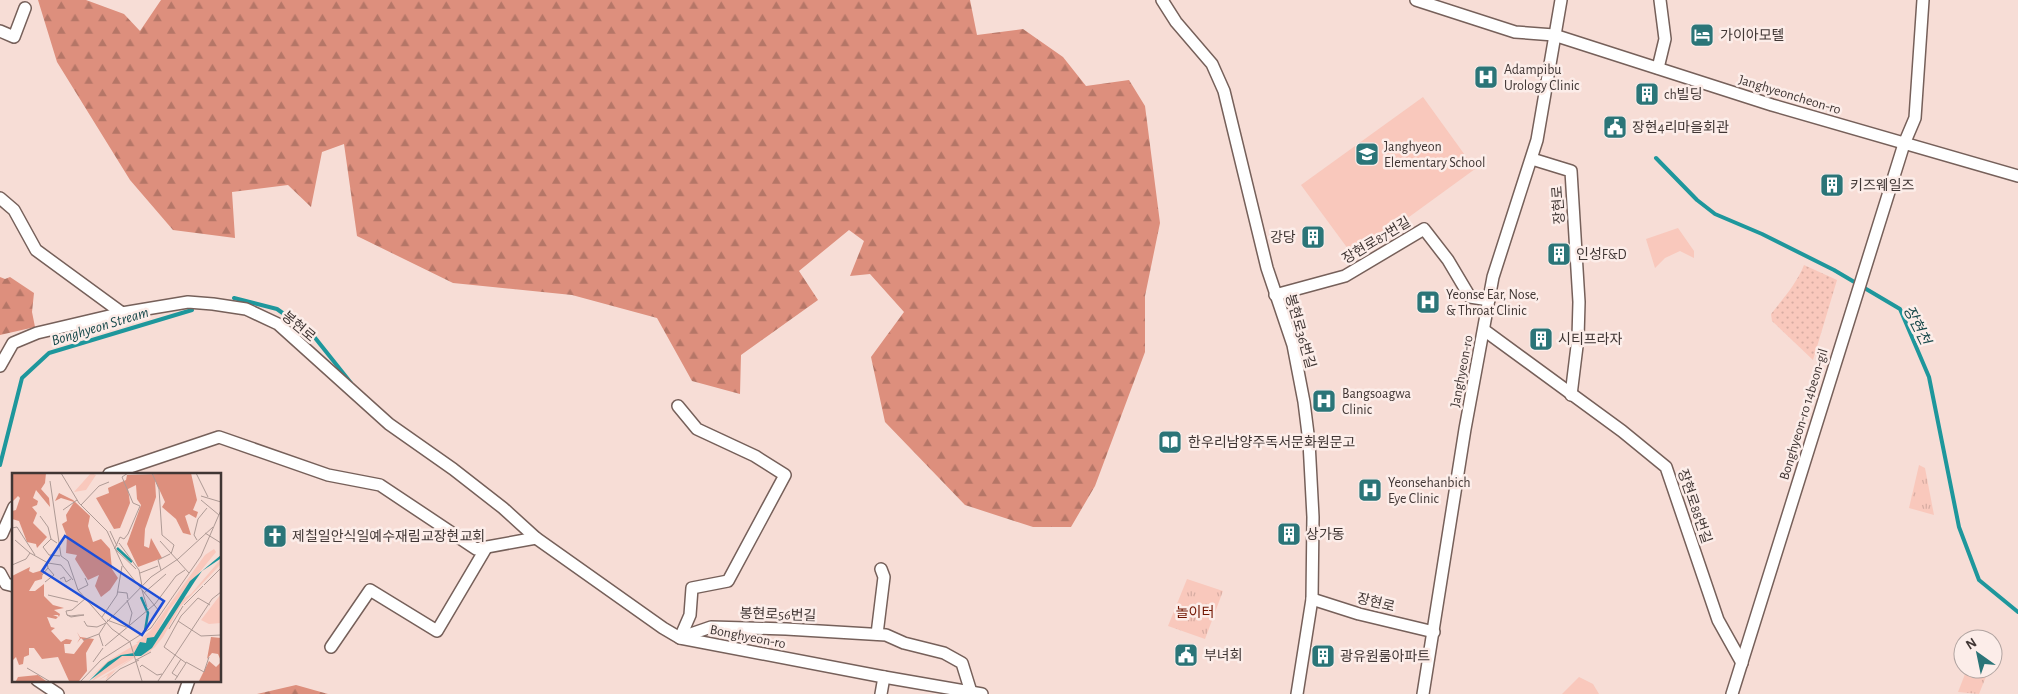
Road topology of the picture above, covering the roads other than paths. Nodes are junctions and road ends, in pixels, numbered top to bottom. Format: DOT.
graph roads {
  1 [pos="1162,0"];
  2 [pos="1416,0"];
  3 [pos="1560,0"];
  4 [pos="1660,0"];
  5 [pos="1923,0"];
  6 [pos="25,8"];
  7 [pos="0,31"];
  8 [pos="1554,35"];
  9 [pos="1658,68"];
  10 [pos="1904,144"];
  11 [pos="1532,159"];
  12 [pos="2018,176"];
  13 [pos="0,198"];
  14 [pos="1275,295"];
  15 [pos="1489,300"];
  16 [pos="122,313"];
  17 [pos="1484,330"];
  18 [pos="0,366"];
  19 [pos="1571,395"];
  20 [pos="678,406"];
  21 [pos="112,473"];
  22 [pos="12,512"];
  23 [pos="0,534"];
  24 [pos="536,538"];
  25 [pos="486,548"];
  26 [pos="881,569"];
  27 [pos="0,573"];
  28 [pos="12,586"];
  29 [pos="1312,599"];
  30 [pos="1434,632"];
  31 [pos="878,634"];
  32 [pos="680,638"];
  33 [pos="331,647"];
  34 [pos="1742,663"];
  35 [pos="884,678"];
  36 [pos="40,682"];
  37 [pos="188,682"];
  38 [pos="977,693"];
  39 [pos="58,694"];
  40 [pos="184,694"];
  41 [pos="881,694"];
  42 [pos="1297,694"];
  43 [pos="1423,694"];
  44 [pos="1732,694"];
  1 -- 14 [label="street, 봉현로36번길"];
  2 -- 8 [label="street, Janghyeoncheon-ro"];
  3 -- 8 [label="street, Janghyeon-ro"];
  4 -- 9 [label="street"];
  5 -- 10 [label="street, Bonghyeon-ro 14beon-gil"];
  6 -- 7 [label="street"];
  8 -- 9 [label="street, Janghyeoncheon-ro"];
  8 -- 11 [label="street, Janghyeon-ro"];
  9 -- 10 [label="street, Janghyeoncheon-ro"];
  10 -- 12 [label="street, Janghyeoncheon-ro"];
  10 -- 34 [label="street, Bonghyeon-ro 14beon-gil"];
  11 -- 15 [label="street, Janghyeon-ro"];
  11 -- 19 [label="street, 장현로"];
  13 -- 16 [label="street"];
  14 -- 15 [label="street, 장현로87번길"];
  14 -- 29 [label="street, 봉현로36번길"];
  15 -- 17 [label="street, Janghyeon-ro"];
  16 -- 18 [label="street, 봉현로"];
  16 -- 24 [label="street, 봉현로"];
  17 -- 19 [label="street, 장현로88번길"];
  17 -- 30 [label="street, Janghyeon-ro"];
  19 -- 34 [label="street, 장현로88번길"];
  20 -- 32 [label="street"];
  21 -- 25 [label="street"];
  22 -- 23 [label="street"];
  24 -- 25 [label="street"];
  24 -- 32 [label="street, Bonghyeon-ro"];
  25 -- 33 [label="street"];
  26 -- 31 [label="street"];
  27 -- 28 [label="street"];
  29 -- 30 [label="street, 장현로"];
  29 -- 42 [label="street, 봉현로36번길"];
  30 -- 43 [label="street, Janghyeon-ro"];
  31 -- 32 [label="street, 봉현로56번길"];
  31 -- 38 [label="street, 봉현로56번길"];
  32 -- 35 [label="street, Bonghyeon-ro"];
  34 -- 44 [label="street, Bonghyeon-ro 14beon-gil"];
  35 -- 38 [label="street, Bonghyeon-ro"];
  35 -- 41 [label="street"];
  36 -- 39 [label="street"];
  37 -- 40 [label="street"];
}
